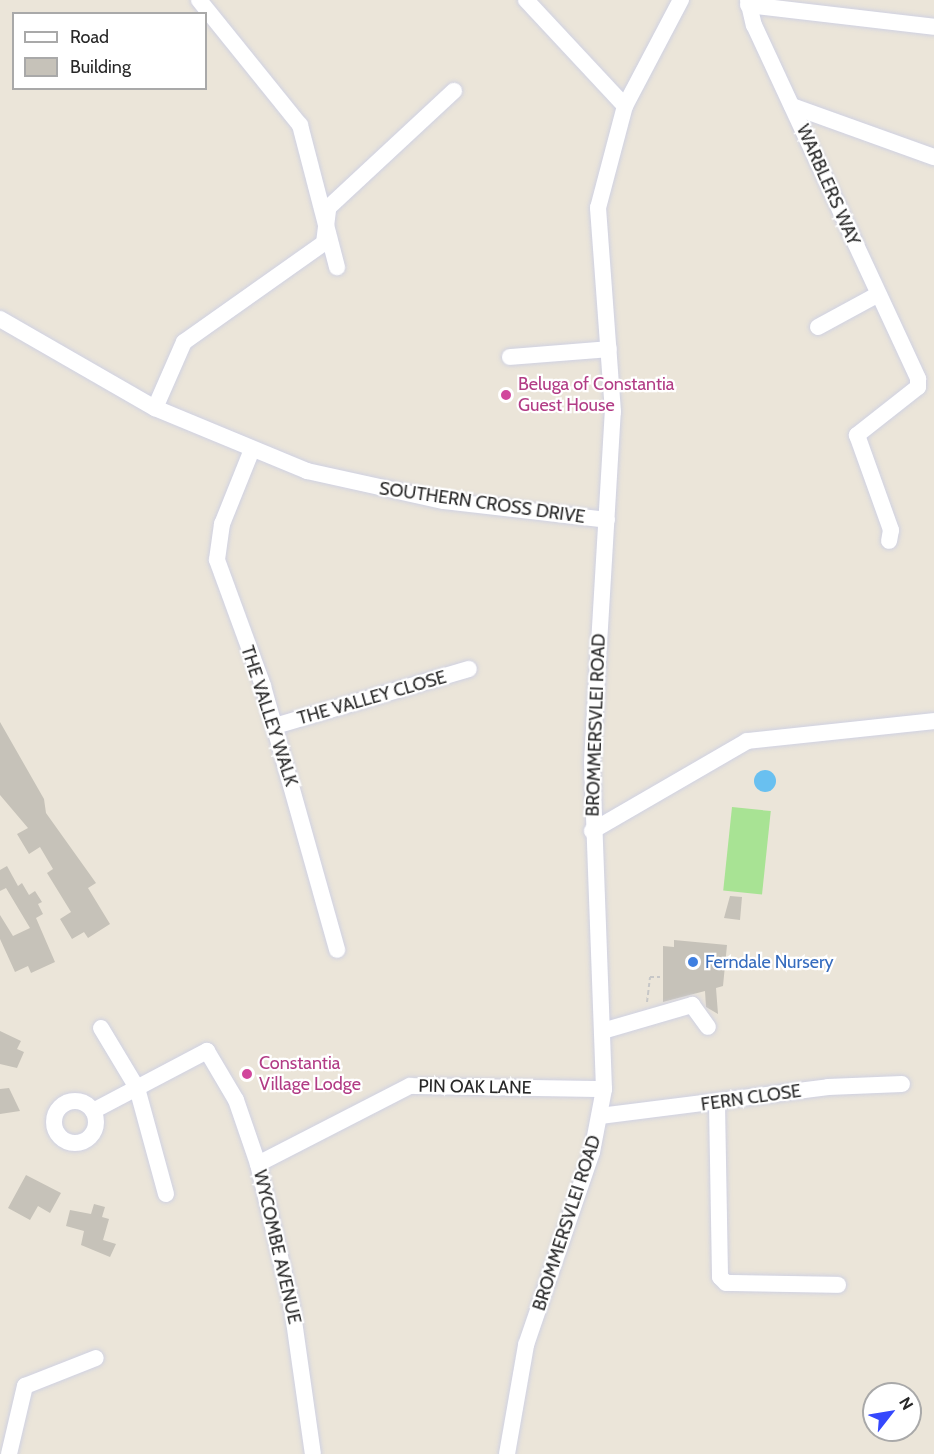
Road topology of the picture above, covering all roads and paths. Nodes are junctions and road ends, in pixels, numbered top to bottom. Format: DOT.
graph roads {
  1 [pos="199,0"];
  2 [pos="526,0"];
  3 [pos="681,0"];
  4 [pos="748,2"];
  5 [pos="934,27"];
  6 [pos="454,91"];
  7 [pos="625,106"];
  8 [pos="792,106"];
  9 [pos="934,157"];
  10 [pos="326,225"];
  11 [pos="338,267"];
  12 [pos="878,295"];
  13 [pos="0,319"];
  14 [pos="818,327"];
  15 [pos="609,349"];
  16 [pos="510,357"];
  17 [pos="155,408"];
  18 [pos="251,452"];
  19 [pos="607,520"];
  20 [pos="888,541"];
  21 [pos="469,669"];
  22 [pos="934,721"];
  23 [pos="275,726"];
  24 [pos="592,831"];
  25 [pos="337,950"];
  26 [pos="660,977"];
  27 [pos="649,1017"];
  28 [pos="708,1027"];
  29 [pos="101,1028"];
  30 [pos="606,1030"];
  31 [pos="902,1084"];
  32 [pos="137,1088"];
  33 [pos="604,1089"];
  34 [pos="717,1104"];
  35 [pos="93,1111"];
  36 [pos="600,1116"];
  37 [pos="258,1164"];
  38 [pos="166,1194"];
  39 [pos="838,1285"];
  40 [pos="96,1358"];
  41 [pos="9,1454"];
  42 [pos="313,1454"];
  43 [pos="507,1454"];
  1 -- 10 [label="street"];
  2 -- 7 [label="street"];
  3 -- 7 [label="street, BROMMERSVLEI ROAD"];
  4 -- 5 [label="street"];
  4 -- 8 [label="street, WARBLERS WAY"];
  6 -- 10 [label="street"];
  7 -- 15 [label="street, BROMMERSVLEI ROAD"];
  8 -- 9 [label="street"];
  8 -- 12 [label="street, WARBLERS WAY"];
  10 -- 11 [label="street"];
  10 -- 17 [label="street"];
  12 -- 14 [label="street"];
  12 -- 20 [label="street, WARBLERS WAY"];
  13 -- 17 [label="street, SOUTHERN CROSS DRIVE"];
  15 -- 16 [label="street"];
  15 -- 19 [label="street, BROMMERSVLEI ROAD"];
  17 -- 18 [label="street, SOUTHERN CROSS DRIVE"];
  18 -- 19 [label="street, SOUTHERN CROSS DRIVE"];
  18 -- 23 [label="street, THE VALLEY WALK"];
  19 -- 24 [label="street, BROMMERSVLEI ROAD"];
  21 -- 23 [label="street, THE VALLEY CLOSE"];
  22 -- 24 [label="street"];
  23 -- 25 [label="street, THE VALLEY WALK"];
  24 -- 30 [label="street, BROMMERSVLEI ROAD"];
  26 -- 27 [label="path"];
  27 -- 28 [label="street"];
  27 -- 30 [label="street"];
  29 -- 32 [label="street"];
  30 -- 33 [label="street, BROMMERSVLEI ROAD"];
  31 -- 34 [label="street, FERN CLOSE"];
  32 -- 35 [label="street"];
  32 -- 37 [label="street, WYCOMBE AVENUE"];
  32 -- 38 [label="street"];
  33 -- 36 [label="street, BROMMERSVLEI ROAD"];
  33 -- 37 [label="street, PIN OAK LANE"];
  34 -- 36 [label="street, FERN CLOSE"];
  34 -- 39 [label="street"];
  36 -- 43 [label="street, BROMMERSVLEI ROAD"];
  37 -- 42 [label="street, WYCOMBE AVENUE"];
  40 -- 41 [label="street"];
}
